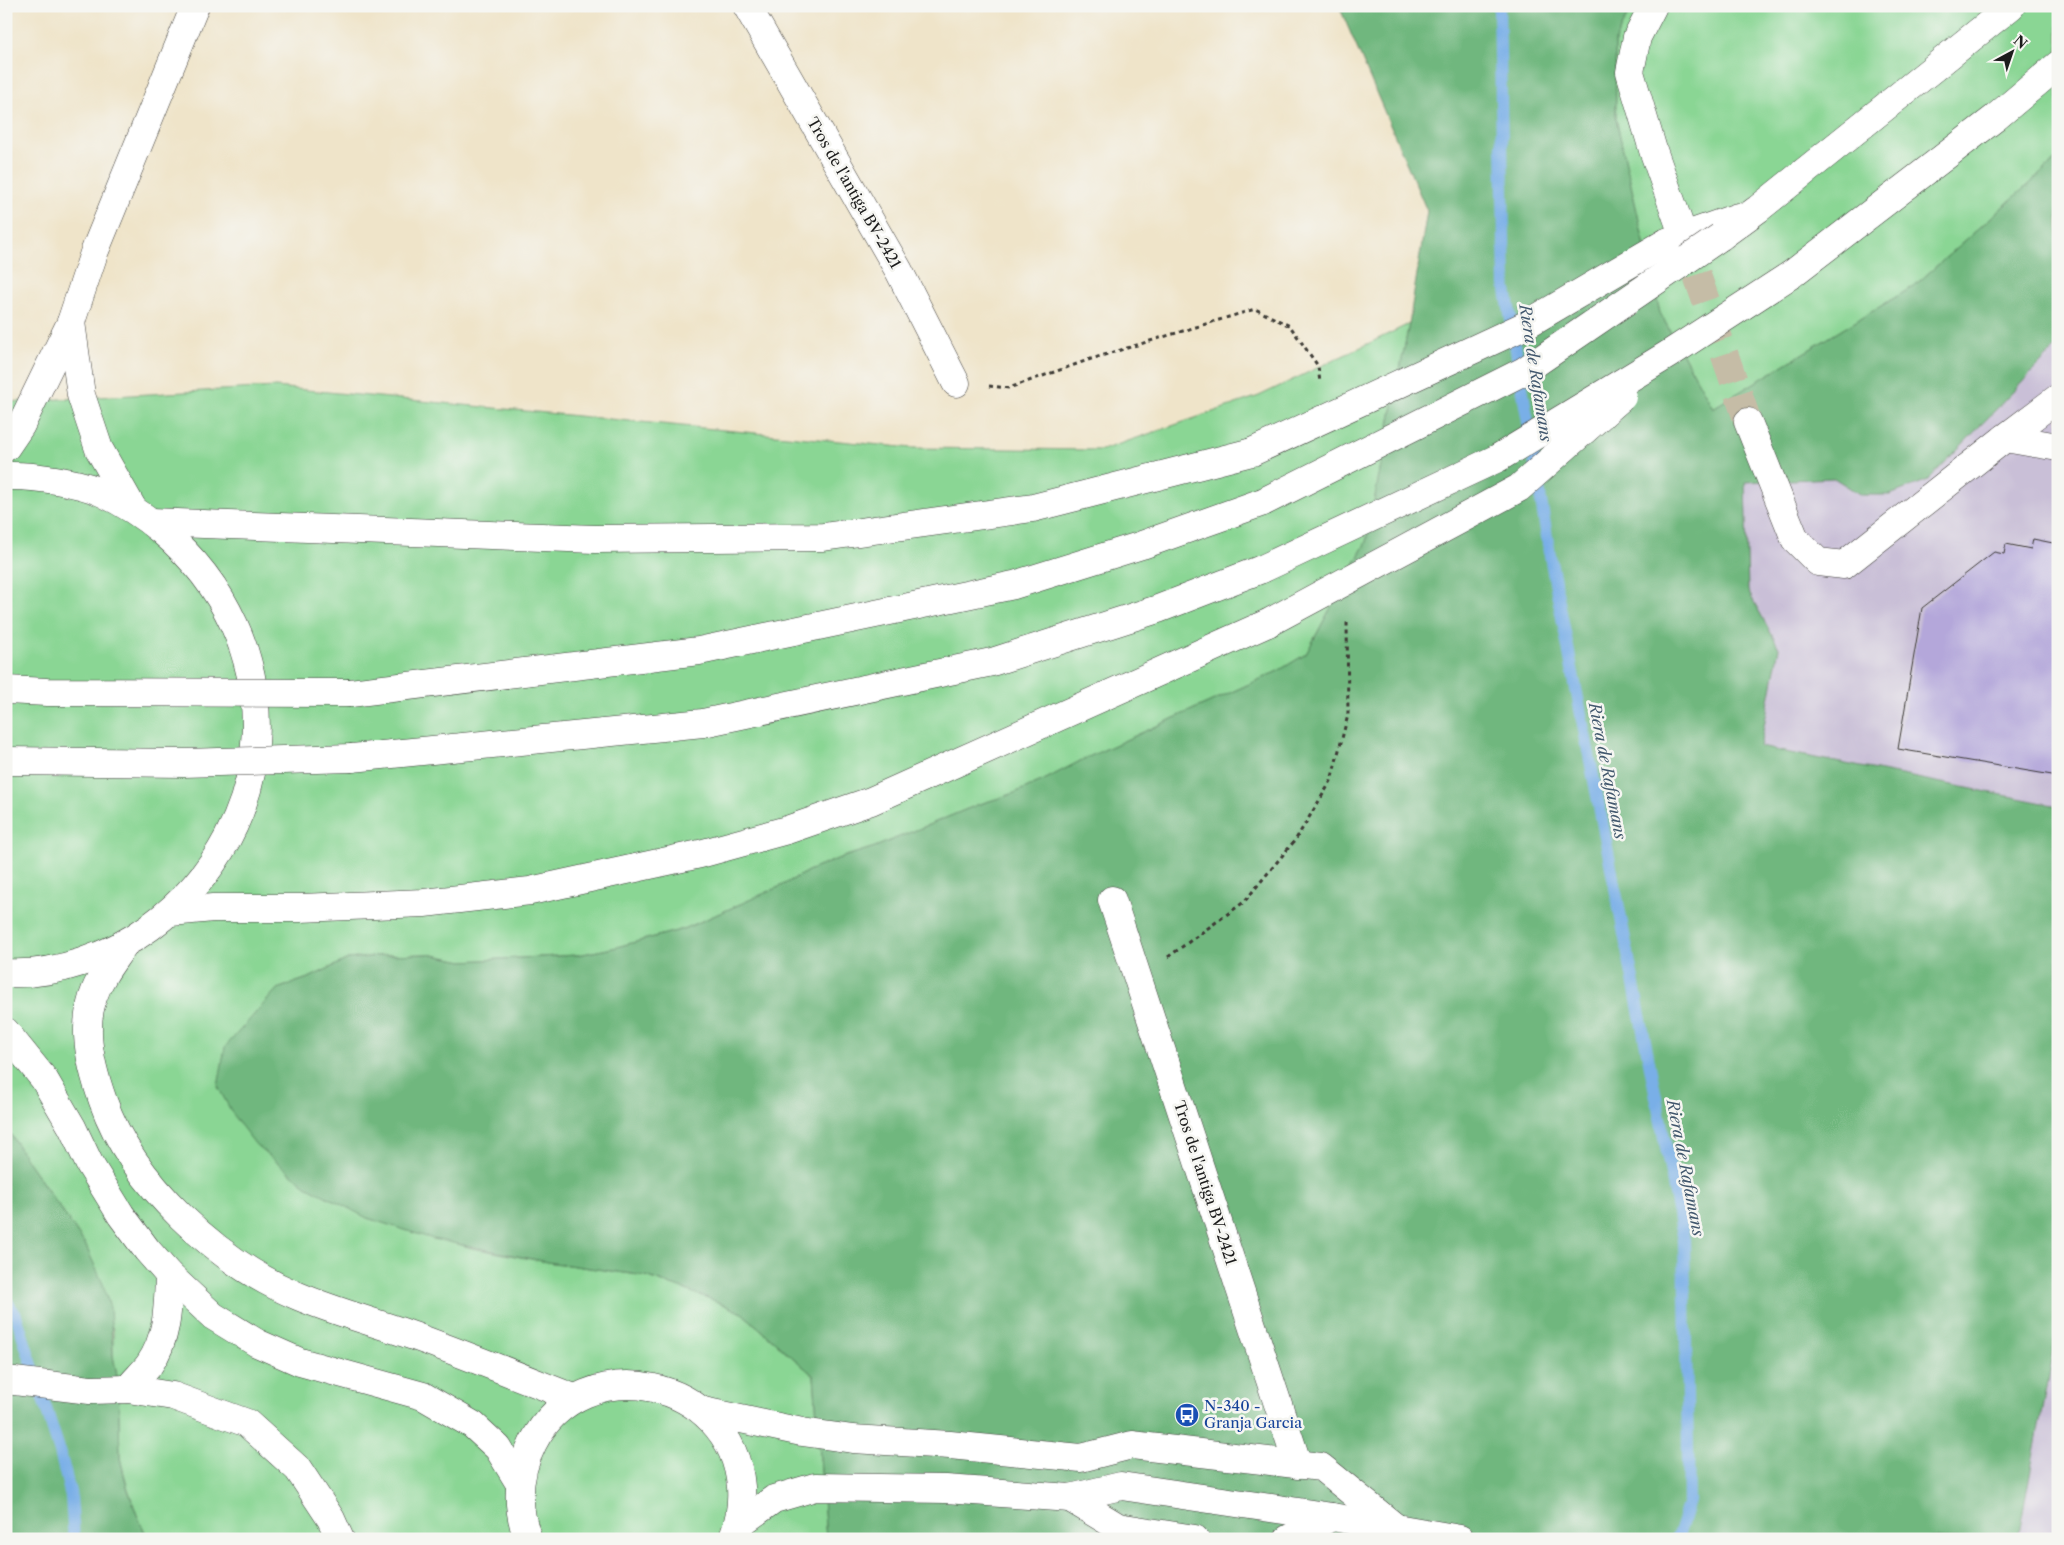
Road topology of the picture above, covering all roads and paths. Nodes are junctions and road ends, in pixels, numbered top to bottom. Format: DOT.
graph roads {
  1 [pos="747,6"];
  2 [pos="1653,6"];
  3 [pos="2011,6"];
  4 [pos="198,9"];
  5 [pos="2058,65"];
  6 [pos="1758,209"];
  7 [pos="1674,235"];
  8 [pos="71,322"];
  9 [pos="1669,354"];
  10 [pos="956,383"];
  11 [pos="2058,398"];
  12 [pos="1748,422"];
  13 [pos="2005,438"];
  14 [pos="2058,446"];
  15 [pos="6,447"];
  16 [pos="6,476"];
  17 [pos="142,515"];
  18 [pos="6,690"];
  19 [pos="6,761"];
  20 [pos="1112,900"];
  21 [pos="171,912"];
  22 [pos="123,946"];
  23 [pos="6,973"];
  24 [pos="6,1032"];
  25 [pos="169,1275"];
  26 [pos="6,1380"];
  27 [pos="128,1388"];
  28 [pos="574,1398"];
  29 [pos="702,1411"];
  30 [pos="1081,1458"];
  31 [pos="1298,1465"];
  32 [pos="520,1484"];
  33 [pos="1121,1486"];
  34 [pos="1070,1498"];
  35 [pos="1332,1517"];
  36 [pos="1396,1528"];
  37 [pos="735,1532"];
  38 [pos="1451,1537"];
  39 [pos="528,1538"];
  40 [pos="340,1539"];
  41 [pos="1195,1539"];
  42 [pos="1288,1539"];
  1 -- 10 [label="main road, Tros de l'antiga BV-2421"];
  2 -- 7 [label="main road"];
  3 -- 6 [label="main road"];
  4 -- 8 [label="main road"];
  5 -- 9 [label="main road, bridge"];
  6 -- 7 [label="main road"];
  6 -- 18 [label="main road, bridge"];
  7 -- 17 [label="main road, bridge"];
  8 -- 15 [label="main road"];
  8 -- 17 [label="main road"];
  9 -- 19 [label="main road, bridge"];
  9 -- 21 [label="main road, bridge"];
  11 -- 13 [label="main road"];
  12 -- 13 [label="main road"];
  13 -- 14 [label="main road"];
  16 -- 17 [label="main road"];
  17 -- 21 [label="main road"];
  20 -- 31 [label="main road, Tros de l'antiga BV-2421"];
  21 -- 22 [label="main road"];
  22 -- 23 [label="main road"];
  22 -- 28 [label="main road"];
  24 -- 25 [label="main road"];
  25 -- 27 [label="main road"];
  25 -- 32 [label="main road"];
  26 -- 27 [label="main road"];
  27 -- 40 [label="main road"];
  28 -- 29 [label="main road"];
  28 -- 32 [label="main road"];
  29 -- 30 [label="main road"];
  29 -- 37 [label="main road"];
  30 -- 31 [label="main road"];
  30 -- 33 [label="main road"];
  31 -- 36 [label="main road"];
  32 -- 39 [label="main road"];
  33 -- 34 [label="main road"];
  33 -- 35 [label="main road"];
  34 -- 37 [label="main road"];
  34 -- 41 [label="main road"];
  35 -- 36 [label="main road"];
  35 -- 42 [label="main road"];
  36 -- 38 [label="main road"];
}
